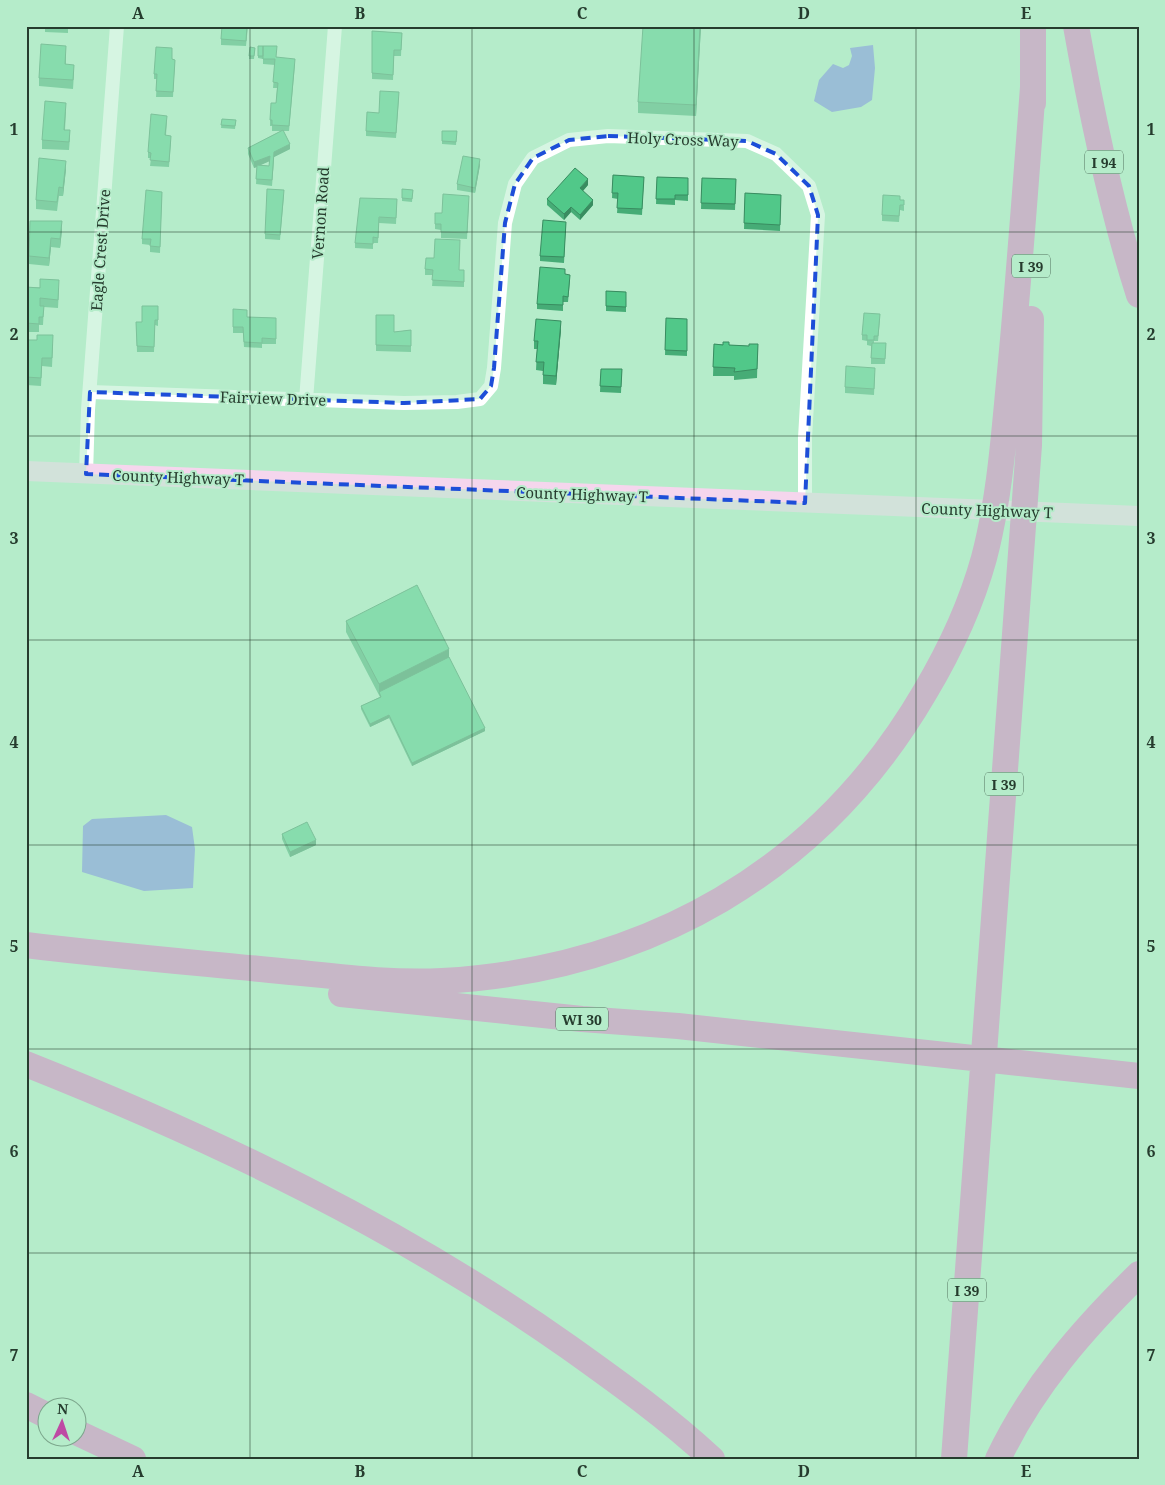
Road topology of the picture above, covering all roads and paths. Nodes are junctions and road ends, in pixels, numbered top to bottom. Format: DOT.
graph roads {
  1 [pos="117,26"];
  2 [pos="335,26"];
  3 [pos="1033,26"];
  4 [pos="1076,26"];
  5 [pos="1034,86"];
  6 [pos="1139,296"];
  7 [pos="90,392"];
  8 [pos="306,400"];
  9 [pos="457,402"];
  10 [pos="26,472"];
  11 [pos="86,474"];
  12 [pos="805,503"];
  13 [pos="1139,516"];
  14 [pos="26,945"];
  15 [pos="26,951"];
  16 [pos="26,1064"];
  17 [pos="1139,1076"];
  18 [pos="1139,1274"];
  19 [pos="26,1404"];
  20 [pos="38,1411"];
  21 [pos="88,1438"];
  22 [pos="133,1459"];
  23 [pos="712,1459"];
  24 [pos="954,1459"];
  25 [pos="998,1459"];
  1 -- 7 [label="street, Eagle Crest Drive"];
  2 -- 8 [label="street, Vernon Road"];
  3 -- 5 [label="highway, I 39"];
  4 -- 6 [label="highway, I 94"];
  5 -- 14 [label="highway"];
  5 -- 24 [label="highway, I 39"];
  7 -- 8 [label="street, Fairview Drive"];
  7 -- 11 [label="street, Eagle Crest Drive"];
  8 -- 9 [label="street, Fairview Drive"];
  9 -- 12 [label="street, Holy Cross Way"];
  10 -- 11 [label="main road, County Highway T"];
  11 -- 12 [label="main road, County Highway T"];
  12 -- 13 [label="main road, County Highway T"];
  15 -- 17 [label="highway, WI 30"];
  16 -- 23 [label="highway"];
  18 -- 25 [label="highway"];
  19 -- 20 [label="highway"];
  21 -- 22 [label="highway"];
}
